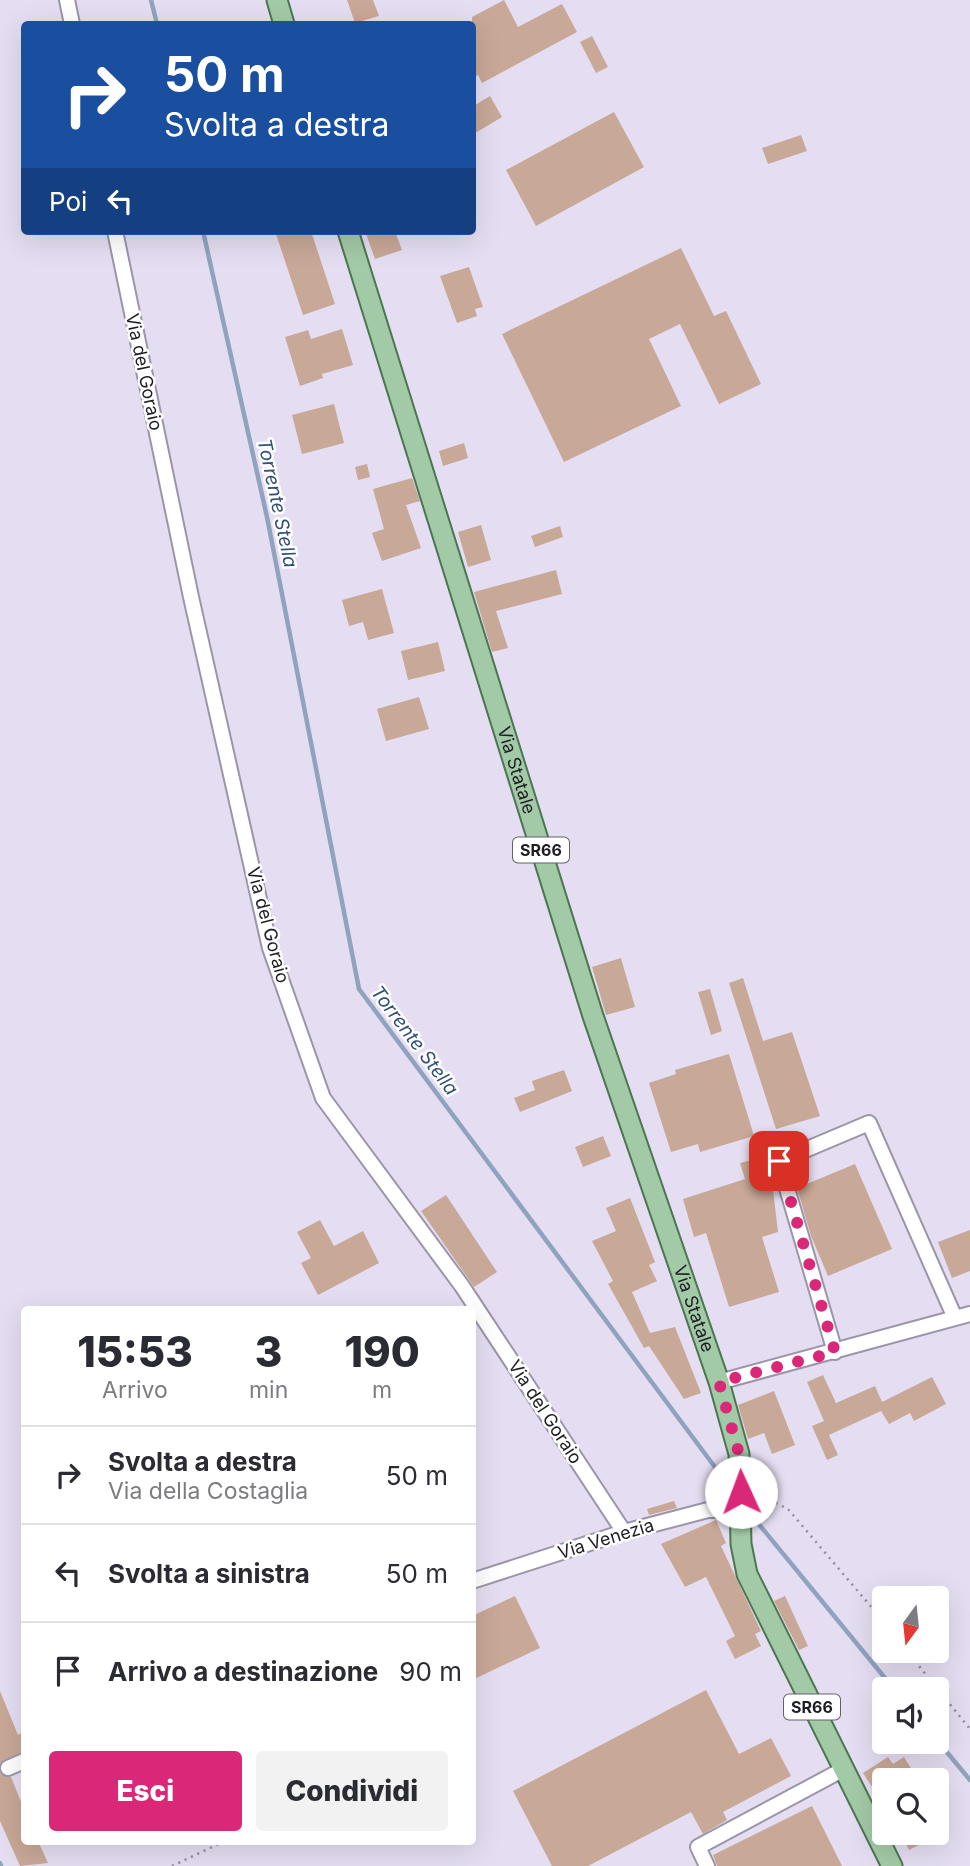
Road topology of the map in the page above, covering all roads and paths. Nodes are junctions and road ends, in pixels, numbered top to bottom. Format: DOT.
graph roads {
  1 [pos="67,0"];
  2 [pos="276,0"];
  3 [pos="71,21"];
  4 [pos="283,21"];
  5 [pos="116,235"];
  6 [pos="349,235"];
  7 [pos="475,1306"];
  8 [pos="476,1307"];
  9 [pos="970,1314"];
  10 [pos="955,1318"];
  11 [pos="835,1352"];
  12 [pos="719,1382"];
  13 [pos="763,1497"];
  14 [pos="741,1510"];
  15 [pos="624,1532"];
  16 [pos="476,1580"];
  17 [pos="872,1608"];
  18 [pos="917,1663"];
  19 [pos="970,1729"];
  20 [pos="21,1762"];
  21 [pos="8,1768"];
  22 [pos="842,1770"];
  23 [pos="217,1845"];
  24 [pos="173,1866"];
  25 [pos="707,1866"];
  26 [pos="892,1866"];
  1 -- 3 [label="street"];
  2 -- 4 [label="main road"];
  5 -- 7 [label="street, Via del Goraio"];
  6 -- 12 [label="main road, Via Statale / SR66"];
  8 -- 15 [label="street, Via del Goraio"];
  9 -- 10 [label="street"];
  10 -- 11 [label="street"];
  10 -- 11 [label="street"];
  11 -- 12 [label="street"];
  12 -- 14 [label="main road, Via Statale / SR66"];
  13 -- 17 [label="path"];
  14 -- 15 [label="street, Via Venezia"];
  14 -- 22 [label="main road, SR66"];
  15 -- 16 [label="street, Via Venezia"];
  18 -- 19 [label="path"];
  20 -- 21 [label="street"];
  22 -- 25 [label="street"];
  22 -- 26 [label="main road, SR66"];
  23 -- 24 [label="path"];
}
